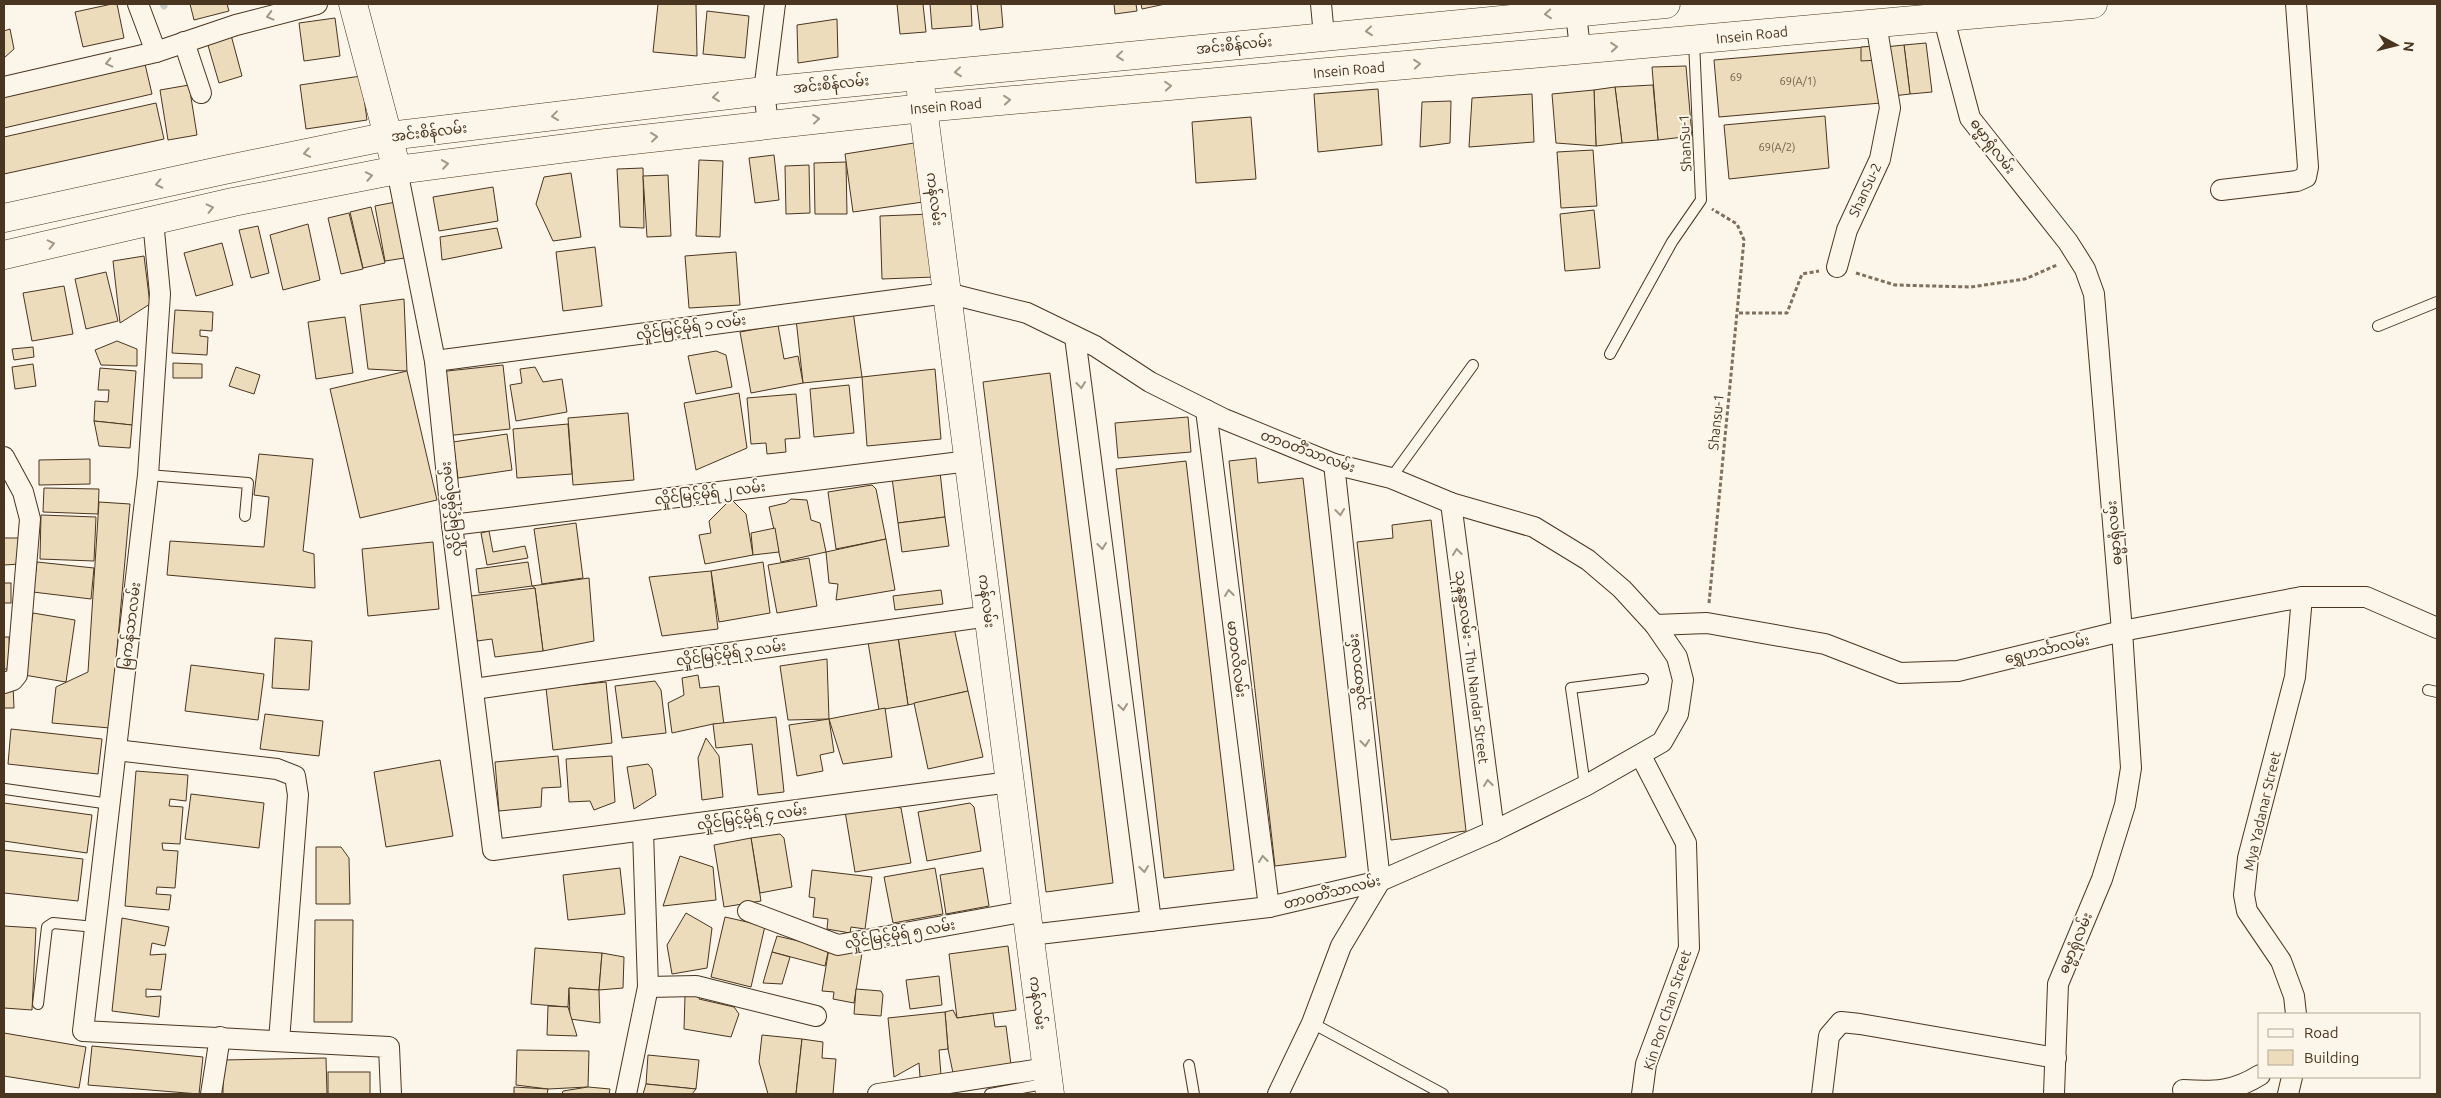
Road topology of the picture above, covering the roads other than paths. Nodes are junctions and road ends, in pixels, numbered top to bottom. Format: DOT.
graph roads {
  1 [pos="138,4"];
  2 [pos="317,4"];
  3 [pos="354,4"];
  4 [pos="775,4"];
  5 [pos="1321,4"];
  6 [pos="1666,4"];
  7 [pos="2093,4"];
  8 [pos="2296,4"];
  9 [pos="1576,8"];
  10 [pos="1941,10"];
  11 [pos="1876,22"];
  12 [pos="1324,36"];
  13 [pos="1694,40"];
  14 [pos="184,42"];
  15 [pos="1580,49"];
  16 [pos="156,52"];
  17 [pos="919,76"];
  18 [pos="4,87"];
  19 [pos="764,91"];
  20 [pos="201,93"];
  21 [pos="923,108"];
  22 [pos="768,124"];
  23 [pos="389,136"];
  24 [pos="397,170"];
  25 [pos="2221,190"];
  26 [pos="4,218"];
  27 [pos="153,220"];
  28 [pos="4,255"];
  29 [pos="1837,267"];
  30 [pos="947,293"];
  31 [pos="2437,302"];
  32 [pos="2378,326"];
  33 [pos="1075,337"];
  34 [pos="1610,354"];
  35 [pos="435,361"];
  36 [pos="1473,365"];
  37 [pos="1206,410"];
  38 [pos="4,457"];
  39 [pos="969,461"];
  40 [pos="1334,464"];
  41 [pos="148,475"];
  42 [pos="1391,478"];
  43 [pos="1451,503"];
  44 [pos="245,516"];
  45 [pos="452,525"];
  46 [pos="2302,597"];
  47 [pos="989,616"];
  48 [pos="1655,625"];
  49 [pos="2437,628"];
  50 [pos="2122,632"];
  51 [pos="1643,679"];
  52 [pos="4,683"];
  53 [pos="474,689"];
  54 [pos="116,750"];
  55 [pos="1641,756"];
  56 [pos="1010,782"];
  57 [pos="1585,786"];
  58 [pos="5,789"];
  59 [pos="110,804"];
  60 [pos="643,831"];
  61 [pos="1494,831"];
  62 [pos="493,850"];
  63 [pos="1380,881"];
  64 [pos="1269,907"];
  65 [pos="748,911"];
  66 [pos="1150,921"];
  67 [pos="1028,923"];
  68 [pos="95,927"];
  69 [pos="648,987"];
  70 [pos="38,1004"];
  71 [pos="2296,1013"];
  72 [pos="816,1016"];
  73 [pos="1312,1022"];
  74 [pos="220,1038"];
  75 [pos="279,1041"];
  76 [pos="2056,1058"];
  77 [pos="1189,1065"];
  78 [pos="2258,1076"];
  79 [pos="2292,1078"];
  80 [pos="1049,1082"];
  81 [pos="2183,1090"];
  82 [pos="211,1094"];
  83 [pos="391,1094"];
  84 [pos="626,1094"];
  85 [pos="878,1094"];
  86 [pos="990,1094"];
  87 [pos="1194,1094"];
  88 [pos="1278,1094"];
  89 [pos="1443,1094"];
  90 [pos="1642,1094"];
  91 [pos="1822,1094"];
  92 [pos="2054,1094"];
  93 [pos="2288,1094"];
  1 -- 16 [label="street"];
  2 -- 14 [label="street, one-way"];
  3 -- 23 [label="main road"];
  4 -- 19 [label="street"];
  5 -- 12 [label="street"];
  6 -- 9 [label="main road, အင်းစိန်လမ်း"];
  7 -- 10 [label="main road, Insein Road"];
  8 -- 25 [label="street"];
  9 -- 12 [label="main road, အင်းစိန်လမ်း, one-way"];
  9 -- 15 [label="street"];
  10 -- 11 [label="main road, Insein Road"];
  10 -- 50 [label="street, ဓမ္မာရုံလမ်း"];
  11 -- 13 [label="main road, Insein Road"];
  11 -- 29 [label="street, ShanSu-2"];
  12 -- 17 [label="main road, အင်းစိန်လမ်း, one-way"];
  15 -- 13 [label="main road, Insein Road, one-way"];
  13 -- 34 [label="lane, ShanSu-1"];
  14 -- 16 [label="street"];
  14 -- 20 [label="street"];
  21 -- 15 [label="main road, Insein Road, one-way"];
  16 -- 18 [label="street, one-way"];
  17 -- 19 [label="main road, အင်းစိန်လမ်း"];
  17 -- 21 [label="main road, ကန်လမ်း"];
  19 -- 22 [label="street"];
  19 -- 23 [label="main road, အင်းစိန်လမ်း, one-way"];
  22 -- 21 [label="main road, Insein Road, one-way"];
  21 -- 30 [label="main road, ကန်လမ်း"];
  24 -- 22 [label="main road, Insein Road, one-way"];
  23 -- 24 [label="main road"];
  23 -- 26 [label="main road, အင်းစိန်လမ်း, one-way"];
  27 -- 24 [label="main road, one-way"];
  24 -- 35 [label="street, လှိုင်မြင့်မိုရ်လမ်း"];
  28 -- 27 [label="main road, one-way"];
  27 -- 41 [label="street, မြကန်သာလမ်း"];
  30 -- 33 [label="street, တာဝတိံသာလမ်း"];
  30 -- 35 [label="street, လှိုင်မြင့်မိုရ် ၁ လမ်း"];
  30 -- 39 [label="main road, ကန်လမ်း"];
  31 -- 32 [label="lane"];
  33 -- 37 [label="street, တာဝတိံသာလမ်း"];
  33 -- 66 [label="street, one-way"];
  35 -- 45 [label="street, လှိုင်မြင့်မိုရ်လမ်း"];
  36 -- 42 [label="lane"];
  37 -- 40 [label="street, တာဝတိံသာလမ်း"];
  64 -- 37 [label="street, မာတလိလမ်း, one-way"];
  38 -- 52 [label="street"];
  39 -- 45 [label="street, လှိုင်မြင့်မိုရ် ၂ လမ်း"];
  39 -- 47 [label="main road, ကန်လမ်း"];
  40 -- 42 [label="street, တာဝတိံသာလမ်း"];
  40 -- 63 [label="street, သုဇိတာလမ်း, one-way"];
  41 -- 44 [label="lane"];
  41 -- 54 [label="street, မြကန်သာလမ်း"];
  42 -- 43 [label="street, တာဝတိံသာလမ်း"];
  43 -- 48 [label="street, တာဝတိံသာလမ်း"];
  61 -- 43 [label="street, သုနန္ဒာလမ်း - Thu Nandar Street, one-way"];
  45 -- 53 [label="street, လှိုင်မြင့်မိုရ်လမ်း"];
  46 -- 49 [label="street, ရွှေဟင်္သာလမ်း"];
  46 -- 50 [label="street, ရွှေဟင်္သာလမ်း"];
  46 -- 71 [label="street, Mya Yadanar Street"];
  47 -- 53 [label="street, လှိုင်မြင့်မိုရ် ၃ လမ်း"];
  47 -- 56 [label="main road, ကန်လမ်း"];
  48 -- 50 [label="street, ရွှေဟင်္သာလမ်း"];
  48 -- 55 [label="street, တာဝတိံသာလမ်း"];
  50 -- 76 [label="street, ဓမ္မာရုံလမ်း"];
  51 -- 57 [label="lane"];
  53 -- 62 [label="street, လှိုင်မြင့်မိုရ်လမ်း"];
  54 -- 59 [label="street, မြကန်သာလမ်း"];
  54 -- 75 [label="street"];
  55 -- 57 [label="street, တာဝတိံသာလမ်း"];
  55 -- 90 [label="street, Kin Pon Chan Street"];
  56 -- 60 [label="street, လှိုင်မြင့်မိုရ် ၄ လမ်း"];
  56 -- 67 [label="main road, ကန်လမ်း"];
  57 -- 61 [label="street, တာဝတိံသာလမ်း"];
  58 -- 59 [label="lane"];
  59 -- 68 [label="street, မြကန်သာလမ်း"];
  60 -- 62 [label="street, လှိုင်မြင့်မိုရ် ၄ လမ်း"];
  60 -- 69 [label="street"];
  61 -- 63 [label="street, တာဝတိံသာလမ်း"];
  63 -- 64 [label="street, တာဝတိံသာလမ်း"];
  63 -- 73 [label="street"];
  64 -- 66 [label="street, တာဝတိံသာလမ်း"];
  65 -- 67 [label="street, လှိုင်မြင့်မိုရ် ၅ လမ်း"];
  66 -- 67 [label="street, တာဝတိံသာလမ်း"];
  67 -- 80 [label="main road, ကန်လမ်း"];
  68 -- 70 [label="lane"];
  68 -- 74 [label="street, မြကန်သာလမ်း"];
  69 -- 72 [label="street"];
  69 -- 84 [label="street"];
  73 -- 88 [label="street"];
  73 -- 89 [label="lane"];
  74 -- 75 [label="street"];
  74 -- 82 [label="street"];
  75 -- 83 [label="street"];
  76 -- 91 [label="street"];
  76 -- 92 [label="street, ဓမ္မာရုံလမ်း"];
  77 -- 87 [label="lane"];
  78 -- 81 [label="street"];
  79 -- 93 [label="street"];
  80 -- 85 [label="street"];
  80 -- 86 [label="lane"];
}
